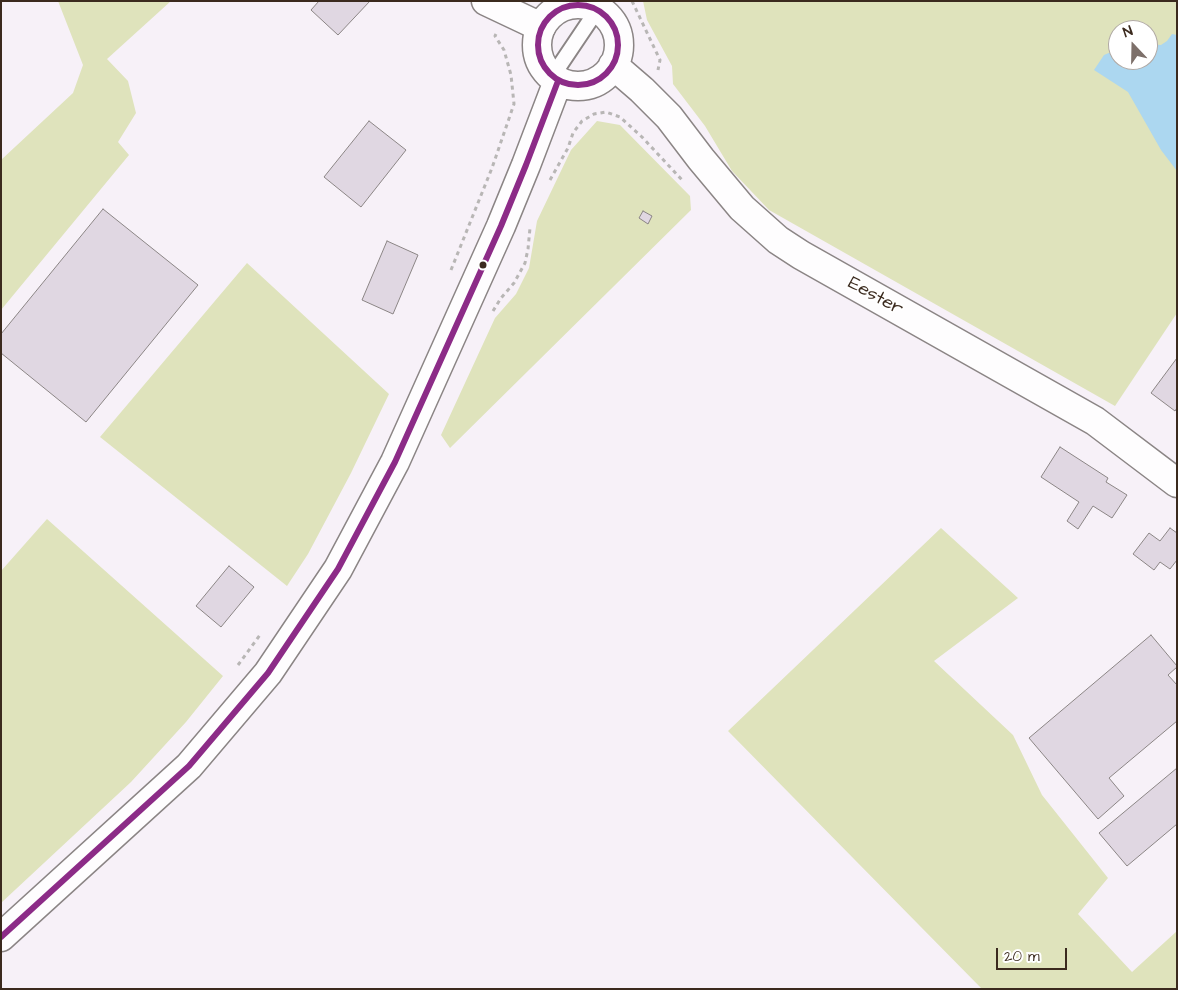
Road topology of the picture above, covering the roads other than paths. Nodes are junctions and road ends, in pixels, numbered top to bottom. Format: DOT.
graph roads {
  1 [pos="486,1"];
  2 [pos="586,5"];
  3 [pos="541,27"];
  4 [pos="614,65"];
  5 [pos="555,79"];
  6 [pos="1177,483"];
  7 [pos="1,937"];
  1 -- 3 [label="main road"];
  2 -- 3 [label="main road"];
  2 -- 4 [label="main road"];
  2 -- 5 [label="lane"];
  3 -- 5 [label="main road"];
  4 -- 5 [label="main road"];
  4 -- 6 [label="main road, Eester"];
  5 -- 7 [label="main road"];
}
